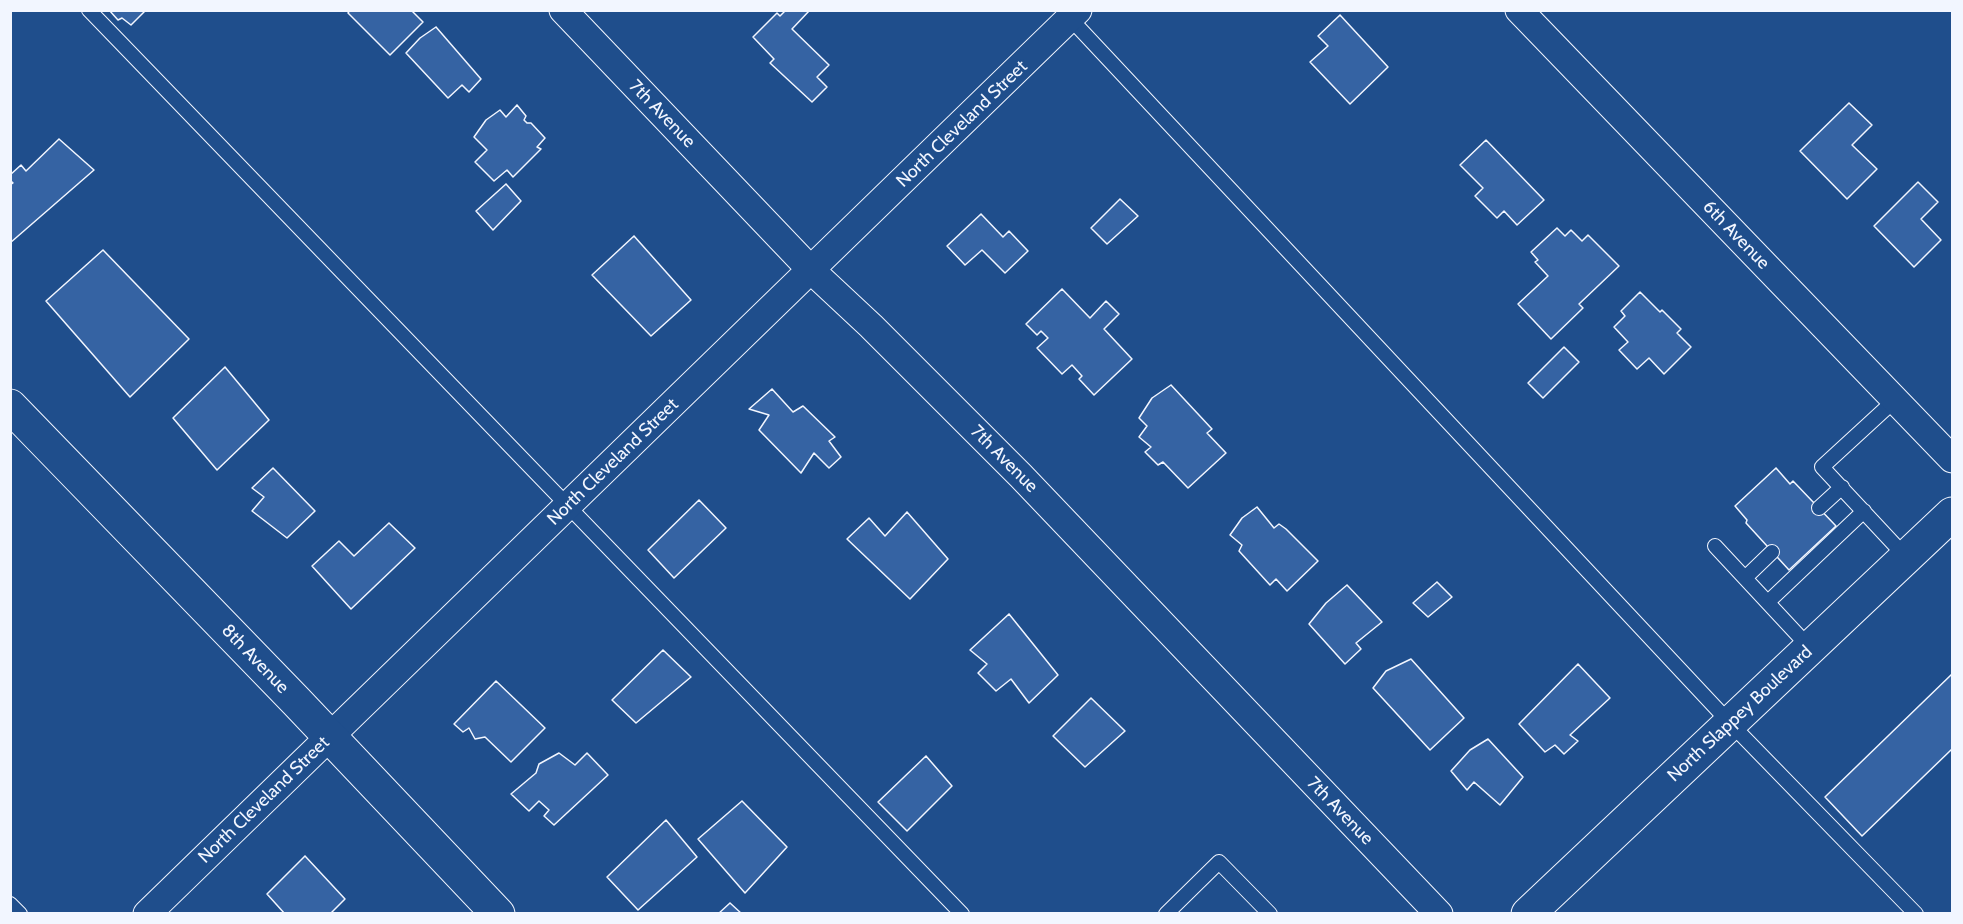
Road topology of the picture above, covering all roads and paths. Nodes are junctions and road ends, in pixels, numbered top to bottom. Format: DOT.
graph roads {
  1 [pos="89,10"];
  2 [pos="563,10"];
  3 [pos="1519,10"];
  4 [pos="1070,13"];
  5 [pos="811,270"];
  6 [pos="1895,400"];
  7 [pos="10,406"];
  8 [pos="1953,459"];
  9 [pos="1842,487"];
  10 [pos="568,505"];
  11 [pos="1819,508"];
  12 [pos="1864,511"];
  13 [pos="1953,514"];
  14 [pos="1715,546"];
  15 [pos="1772,552"];
  16 [pos="1906,557"];
  17 [pos="1745,578"];
  18 [pos="1768,602"];
  19 [pos="1810,648"];
  20 [pos="1730,723"];
  21 [pos="328,736"];
  22 [pos="10,904"];
  23 [pos="20,914"];
  24 [pos="147,914"];
  25 [pos="498,914"];
  26 [pos="962,914"];
  27 [pos="1166,914"];
  28 [pos="1270,914"];
  29 [pos="1439,914"];
  30 [pos="1528,914"];
  31 [pos="1916,914"];
  1 -- 10 [label="lane"];
  2 -- 5 [label="street, 7th Avenue"];
  3 -- 6 [label="street, 6th Avenue"];
  4 -- 5 [label="street, North Cleveland Street"];
  4 -- 20 [label="lane"];
  5 -- 10 [label="street, North Cleveland Street"];
  5 -- 29 [label="street, 7th Avenue"];
  6 -- 8 [label="street, 6th Avenue"];
  6 -- 9 [label="lane"];
  7 -- 21 [label="street, 8th Avenue"];
  9 -- 11 [label="lane"];
  9 -- 12 [label="lane"];
  10 -- 21 [label="street, North Cleveland Street"];
  10 -- 26 [label="lane"];
  12 -- 16 [label="lane"];
  12 -- 18 [label="lane"];
  13 -- 16 [label="street, North Slappey Boulevard"];
  14 -- 17 [label="lane"];
  15 -- 17 [label="lane"];
  16 -- 19 [label="street, North Slappey Boulevard"];
  17 -- 18 [label="lane"];
  18 -- 19 [label="lane"];
  19 -- 20 [label="street, North Slappey Boulevard"];
  20 -- 30 [label="street, North Slappey Boulevard"];
  20 -- 31 [label="lane"];
  21 -- 24 [label="street, North Cleveland Street"];
  21 -- 25 [label="street, 8th Avenue"];
  22 -- 23 [label="lane"];
  27 -- 28 [label="lane"];
}
